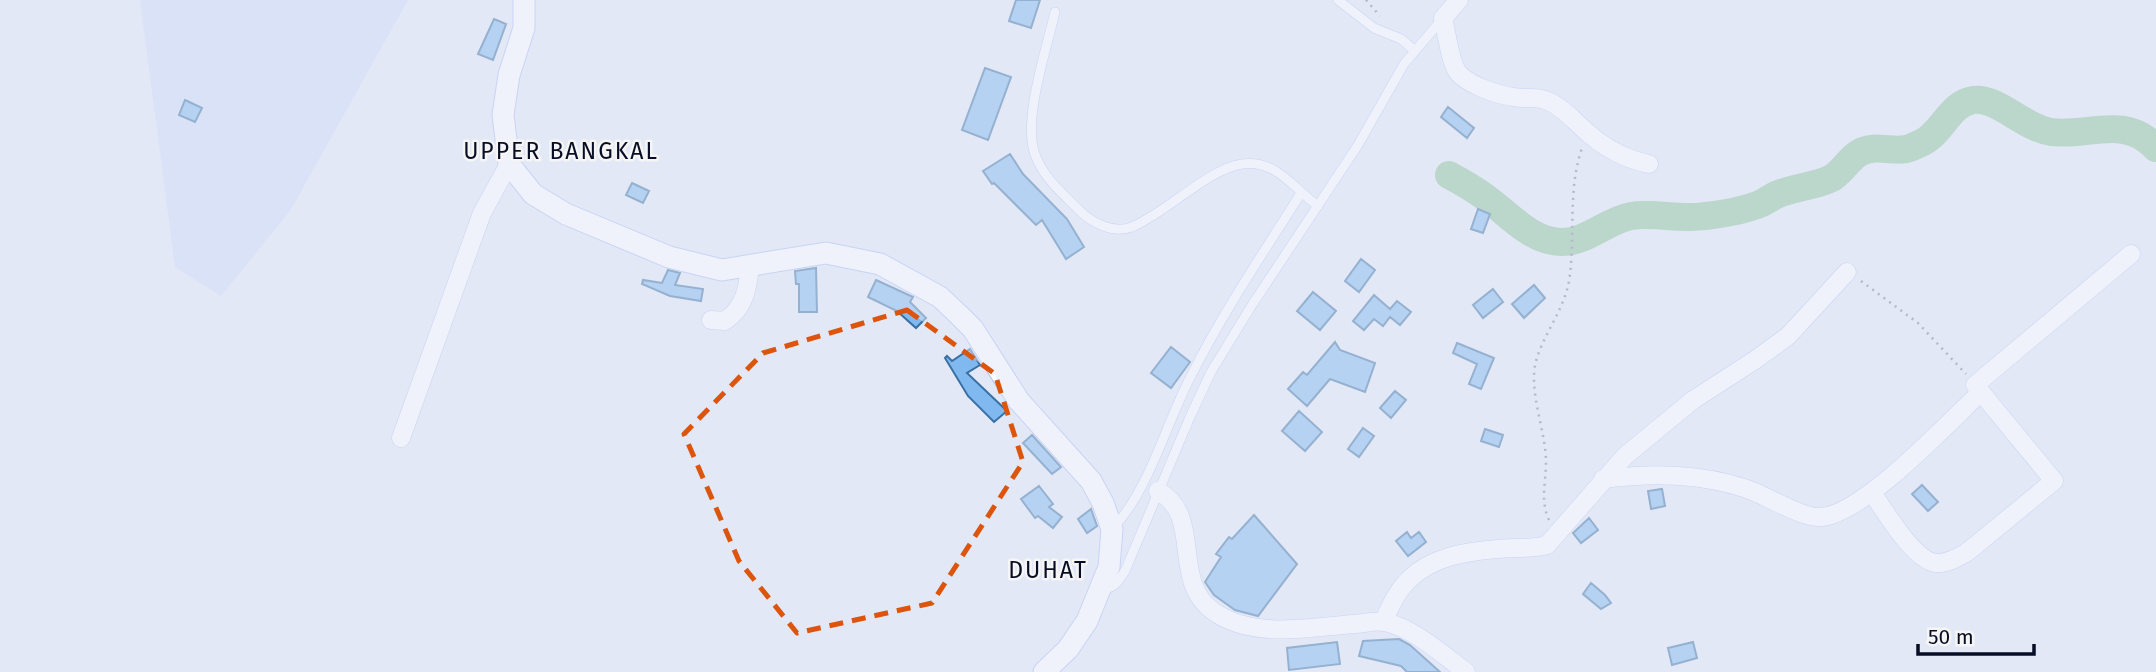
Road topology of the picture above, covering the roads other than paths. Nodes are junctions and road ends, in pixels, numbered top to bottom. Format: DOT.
graph roads {
  1 [pos="524,0"];
  2 [pos="1338,0"];
  3 [pos="1459,0"];
  4 [pos="1055,12"];
  5 [pos="1443,18"];
  6 [pos="1414,50"];
  7 [pos="509,164"];
  8 [pos="1649,164"];
  9 [pos="1301,193"];
  10 [pos="1318,206"];
  11 [pos="2131,254"];
  12 [pos="750,265"];
  13 [pos="1847,272"];
  14 [pos="711,320"];
  15 [pos="1978,388"];
  16 [pos="401,439"];
  17 [pos="1603,479"];
  18 [pos="1158,491"];
  19 [pos="1872,493"];
  20 [pos="1112,529"];
  21 [pos="1101,589"];
  22 [pos="1383,622"];
  23 [pos="1044,672"];
  24 [pos="1466,672"];
  1 -- 7 [label="street"];
  2 -- 6 [label="lane"];
  3 -- 5 [label="street"];
  4 -- 9 [label="lane"];
  5 -- 6 [label="lane"];
  5 -- 8 [label="street"];
  6 -- 10 [label="lane"];
  7 -- 12 [label="street"];
  7 -- 16 [label="street"];
  9 -- 10 [label="lane"];
  9 -- 20 [label="lane"];
  10 -- 18 [label="lane"];
  11 -- 15 [label="street"];
  12 -- 14 [label="street"];
  12 -- 20 [label="street"];
  13 -- 17 [label="street"];
  15 -- 19 [label="street"];
  15 -- 19 [label="street"];
  17 -- 19 [label="street"];
  17 -- 22 [label="street"];
  18 -- 21 [label="lane"];
  18 -- 22 [label="street"];
  20 -- 21 [label="street"];
  21 -- 23 [label="street"];
  22 -- 24 [label="street"];
}
